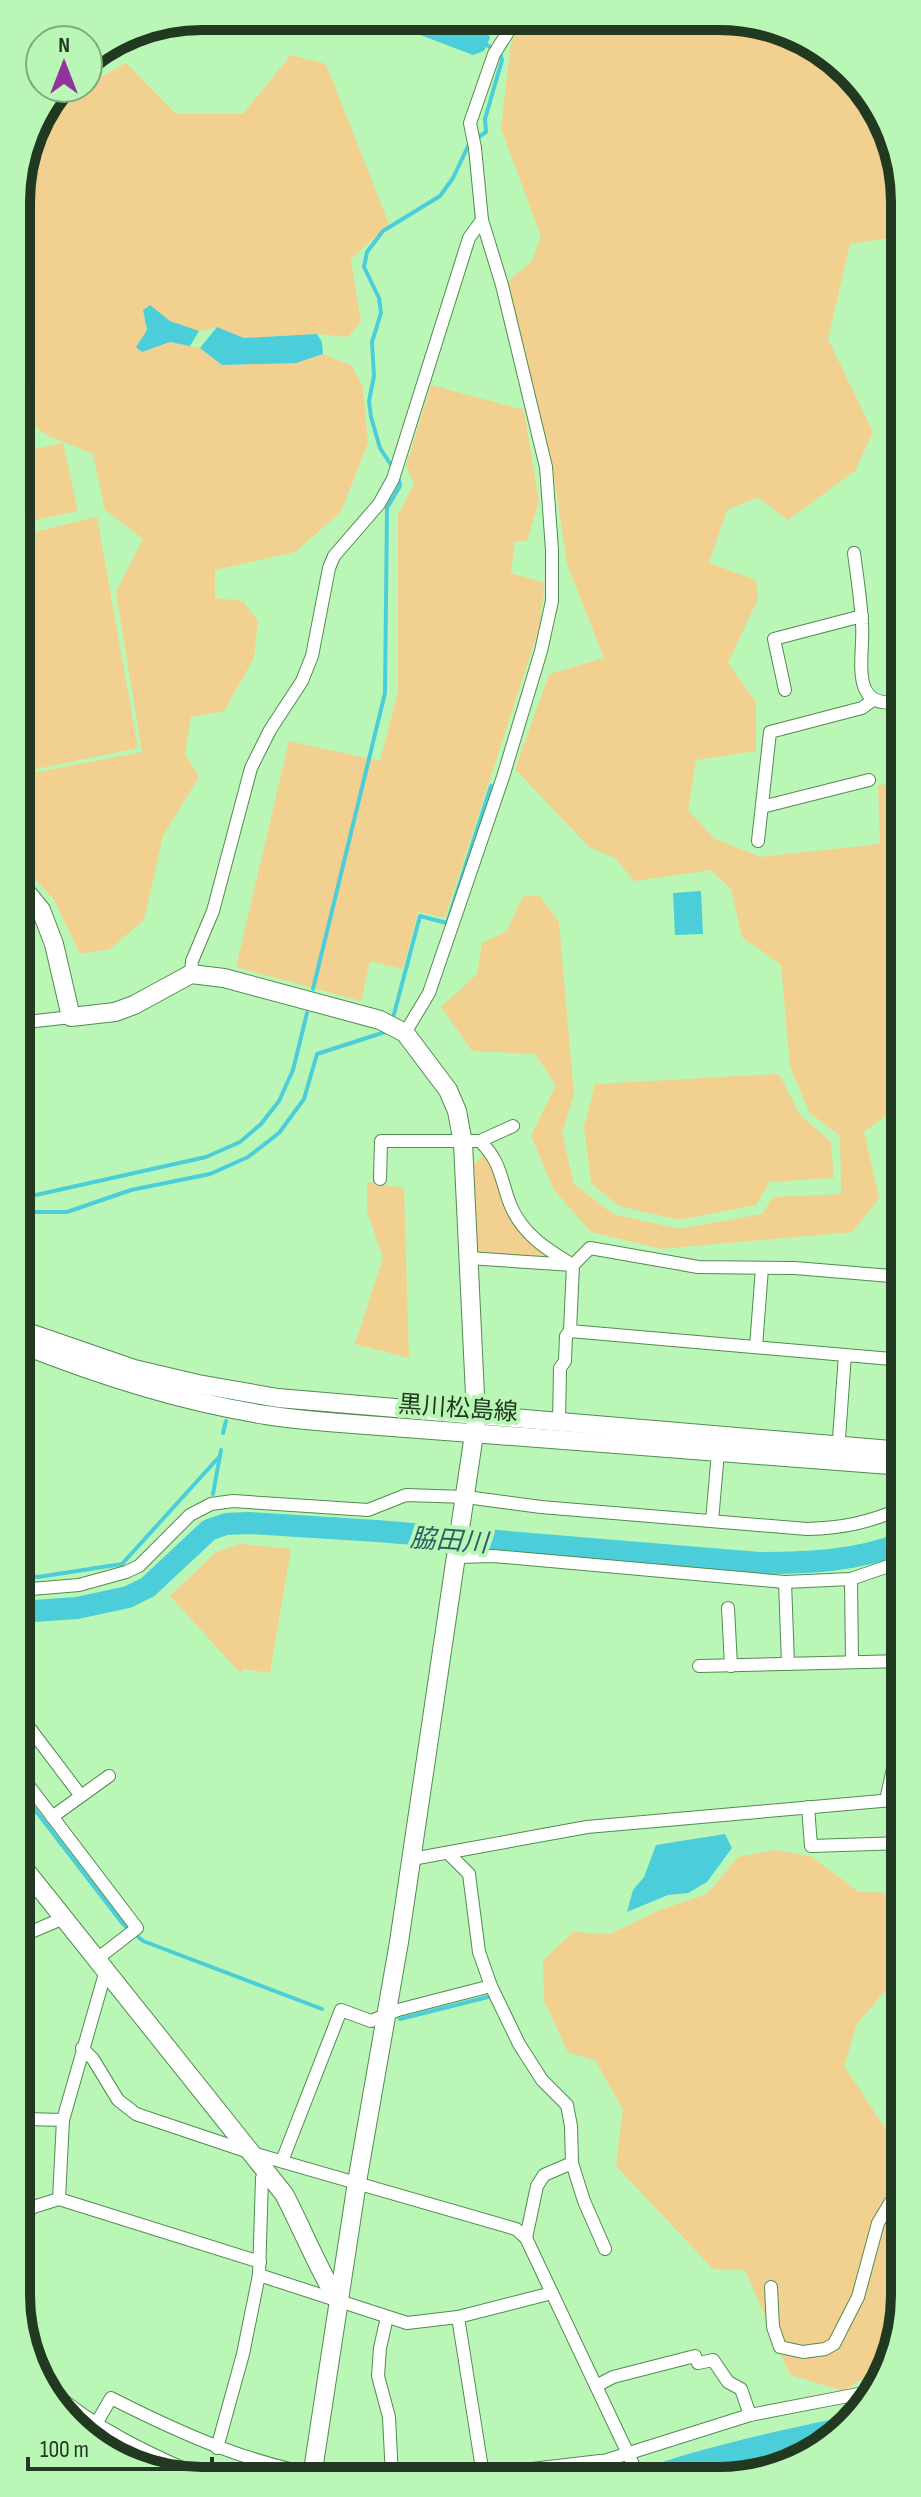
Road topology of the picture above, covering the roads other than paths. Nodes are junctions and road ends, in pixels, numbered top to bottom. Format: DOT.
graph roads {
  1 [pos="509,30"];
  2 [pos="482,220"];
  3 [pos="854,553"];
  4 [pos="862,616"];
  5 [pos="785,690"];
  6 [pos="874,699"];
  7 [pos="891,703"];
  8 [pos="869,780"];
  9 [pos="762,807"];
  10 [pos="758,841"];
  11 [pos="30,897"];
  12 [pos="191,974"];
  13 [pos="71,1017"];
  14 [pos="30,1022"];
  15 [pos="405,1033"];
  16 [pos="513,1126"];
  17 [pos="472,1142"];
  18 [pos="380,1179"];
  19 [pos="468,1258"];
  20 [pos="573,1265"];
  21 [pos="762,1268"];
  22 [pos="891,1276"];
  23 [pos="570,1331"];
  24 [pos="30,1333"];
  25 [pos="30,1347"];
  26 [pos="756,1347"];
  27 [pos="845,1355"];
  28 [pos="891,1359"];
  29 [pos="559,1423"];
  30 [pos="475,1425"];
  31 [pos="891,1451"];
  32 [pos="718,1452"];
  33 [pos="838,1453"];
  34 [pos="891,1464"];
  35 [pos="466,1497"];
  36 [pos="891,1513"];
  37 [pos="712,1521"];
  38 [pos="458,1557"];
  39 [pos="891,1565"];
  40 [pos="851,1579"];
  41 [pos="785,1582"];
  42 [pos="30,1589"];
  43 [pos="728,1608"];
  44 [pos="891,1661"];
  45 [pos="852,1662"];
  46 [pos="788,1664"];
  47 [pos="699,1666"];
  48 [pos="731,1666"];
  49 [pos="30,1729"];
  50 [pos="109,1776"];
  51 [pos="891,1778"];
  52 [pos="30,1788"];
  53 [pos="81,1796"];
  54 [pos="886,1800"];
  55 [pos="891,1800"];
  56 [pos="808,1807"];
  57 [pos="52,1817"];
  58 [pos="891,1843"];
  59 [pos="448,1853"];
  60 [pos="412,1859"];
  61 [pos="30,1876"];
  62 [pos="64,1918"];
  63 [pos="30,1932"];
  64 [pos="101,1965"];
  65 [pos="491,1986"];
  66 [pos="387,2016"];
  67 [pos="82,2048"];
  68 [pos="30,2119"];
  69 [pos="63,2120"];
  70 [pos="252,2153"];
  71 [pos="572,2163"];
  72 [pos="274,2166"];
  73 [pos="357,2182"];
  74 [pos="59,2199"];
  75 [pos="891,2202"];
  76 [pos="30,2210"];
  77 [pos="526,2238"];
  78 [pos="605,2249"];
  79 [pos="259,2269"];
  80 [pos="771,2287"];
  81 [pos="552,2293"];
  82 [pos="338,2301"];
  83 [pos="387,2317"];
  84 [pos="458,2317"];
  85 [pos="596,2386"];
  86 [pos="859,2394"];
  87 [pos="69,2403"];
  88 [pos="750,2415"];
  89 [pos="96,2424"];
  90 [pos="217,2448"];
  91 [pos="135,2453"];
  92 [pos="630,2458"];
  93 [pos="604,2461"];
  94 [pos="278,2467"];
  95 [pos="319,2467"];
  96 [pos="392,2467"];
  97 [pos="482,2467"];
  98 [pos="552,2467"];
  99 [pos="592,2467"];
  100 [pos="634,2467"];
  1 -- 2 [label="street"];
  2 -- 12 [label="street"];
  2 -- 15 [label="street"];
  3 -- 4 [label="street"];
  4 -- 5 [label="street"];
  4 -- 6 [label="street"];
  6 -- 7 [label="street"];
  6 -- 9 [label="street"];
  8 -- 9 [label="street"];
  9 -- 10 [label="street"];
  11 -- 13 [label="street"];
  12 -- 13 [label="street"];
  12 -- 15 [label="street"];
  13 -- 14 [label="street"];
  15 -- 17 [label="street"];
  16 -- 17 [label="street"];
  17 -- 18 [label="street"];
  17 -- 19 [label="street"];
  17 -- 20 [label="street"];
  19 -- 20 [label="street"];
  19 -- 30 [label="street"];
  20 -- 21 [label="street"];
  20 -- 23 [label="street"];
  21 -- 22 [label="street"];
  21 -- 26 [label="street"];
  23 -- 26 [label="street"];
  23 -- 29 [label="street"];
  24 -- 30 [label="street, 黒川松島線"];
  25 -- 30 [label="street, 黒川松島線"];
  26 -- 27 [label="street"];
  27 -- 28 [label="street"];
  27 -- 33 [label="street"];
  29 -- 30 [label="street, 黒川松島線"];
  29 -- 33 [label="street, 黒川松島線"];
  30 -- 32 [label="street, 黒川松島線"];
  30 -- 35 [label="street"];
  31 -- 33 [label="street, 黒川松島線"];
  32 -- 33 [label="street, 黒川松島線"];
  32 -- 37 [label="street"];
  33 -- 34 [label="street, 黒川松島線"];
  35 -- 37 [label="street"];
  35 -- 38 [label="street"];
  35 -- 42 [label="street"];
  36 -- 37 [label="street"];
  38 -- 41 [label="street"];
  38 -- 60 [label="street"];
  39 -- 40 [label="street"];
  40 -- 41 [label="street"];
  40 -- 45 [label="street"];
  41 -- 46 [label="street"];
  43 -- 48 [label="street"];
  44 -- 45 [label="street"];
  45 -- 46 [label="street"];
  46 -- 48 [label="street"];
  47 -- 48 [label="street"];
  49 -- 53 [label="street"];
  50 -- 53 [label="street"];
  51 -- 54 [label="street"];
  52 -- 57 [label="street"];
  53 -- 57 [label="street"];
  54 -- 55 [label="street"];
  54 -- 56 [label="street"];
  56 -- 58 [label="street"];
  56 -- 59 [label="street"];
  57 -- 64 [label="street"];
  59 -- 60 [label="street"];
  59 -- 65 [label="street"];
  60 -- 66 [label="street"];
  61 -- 62 [label="street"];
  62 -- 63 [label="street"];
  62 -- 64 [label="street"];
  64 -- 67 [label="street"];
  64 -- 70 [label="street"];
  65 -- 66 [label="street"];
  65 -- 71 [label="street"];
  66 -- 72 [label="street"];
  66 -- 73 [label="street"];
  67 -- 69 [label="street"];
  67 -- 70 [label="street"];
  68 -- 69 [label="street"];
  69 -- 74 [label="street"];
  70 -- 72 [label="street"];
  71 -- 77 [label="street"];
  71 -- 78 [label="street"];
  72 -- 73 [label="street"];
  72 -- 79 [label="street"];
  72 -- 82 [label="street"];
  73 -- 77 [label="street"];
  73 -- 82 [label="street"];
  74 -- 76 [label="street"];
  74 -- 79 [label="street"];
  75 -- 80 [label="street"];
  77 -- 81 [label="street"];
  79 -- 82 [label="street"];
  79 -- 90 [label="street"];
  81 -- 84 [label="street"];
  81 -- 85 [label="street"];
  82 -- 83 [label="street"];
  82 -- 95 [label="street"];
  83 -- 84 [label="street"];
  83 -- 96 [label="street"];
  84 -- 97 [label="street"];
  85 -- 88 [label="street"];
  85 -- 92 [label="street"];
  86 -- 88 [label="street"];
  87 -- 89 [label="street"];
  88 -- 92 [label="street"];
  89 -- 90 [label="street"];
  89 -- 91 [label="street"];
  90 -- 94 [label="street"];
  92 -- 93 [label="street"];
  92 -- 100 [label="street"];
  93 -- 98 [label="street"];
  93 -- 99 [label="street"];
}
